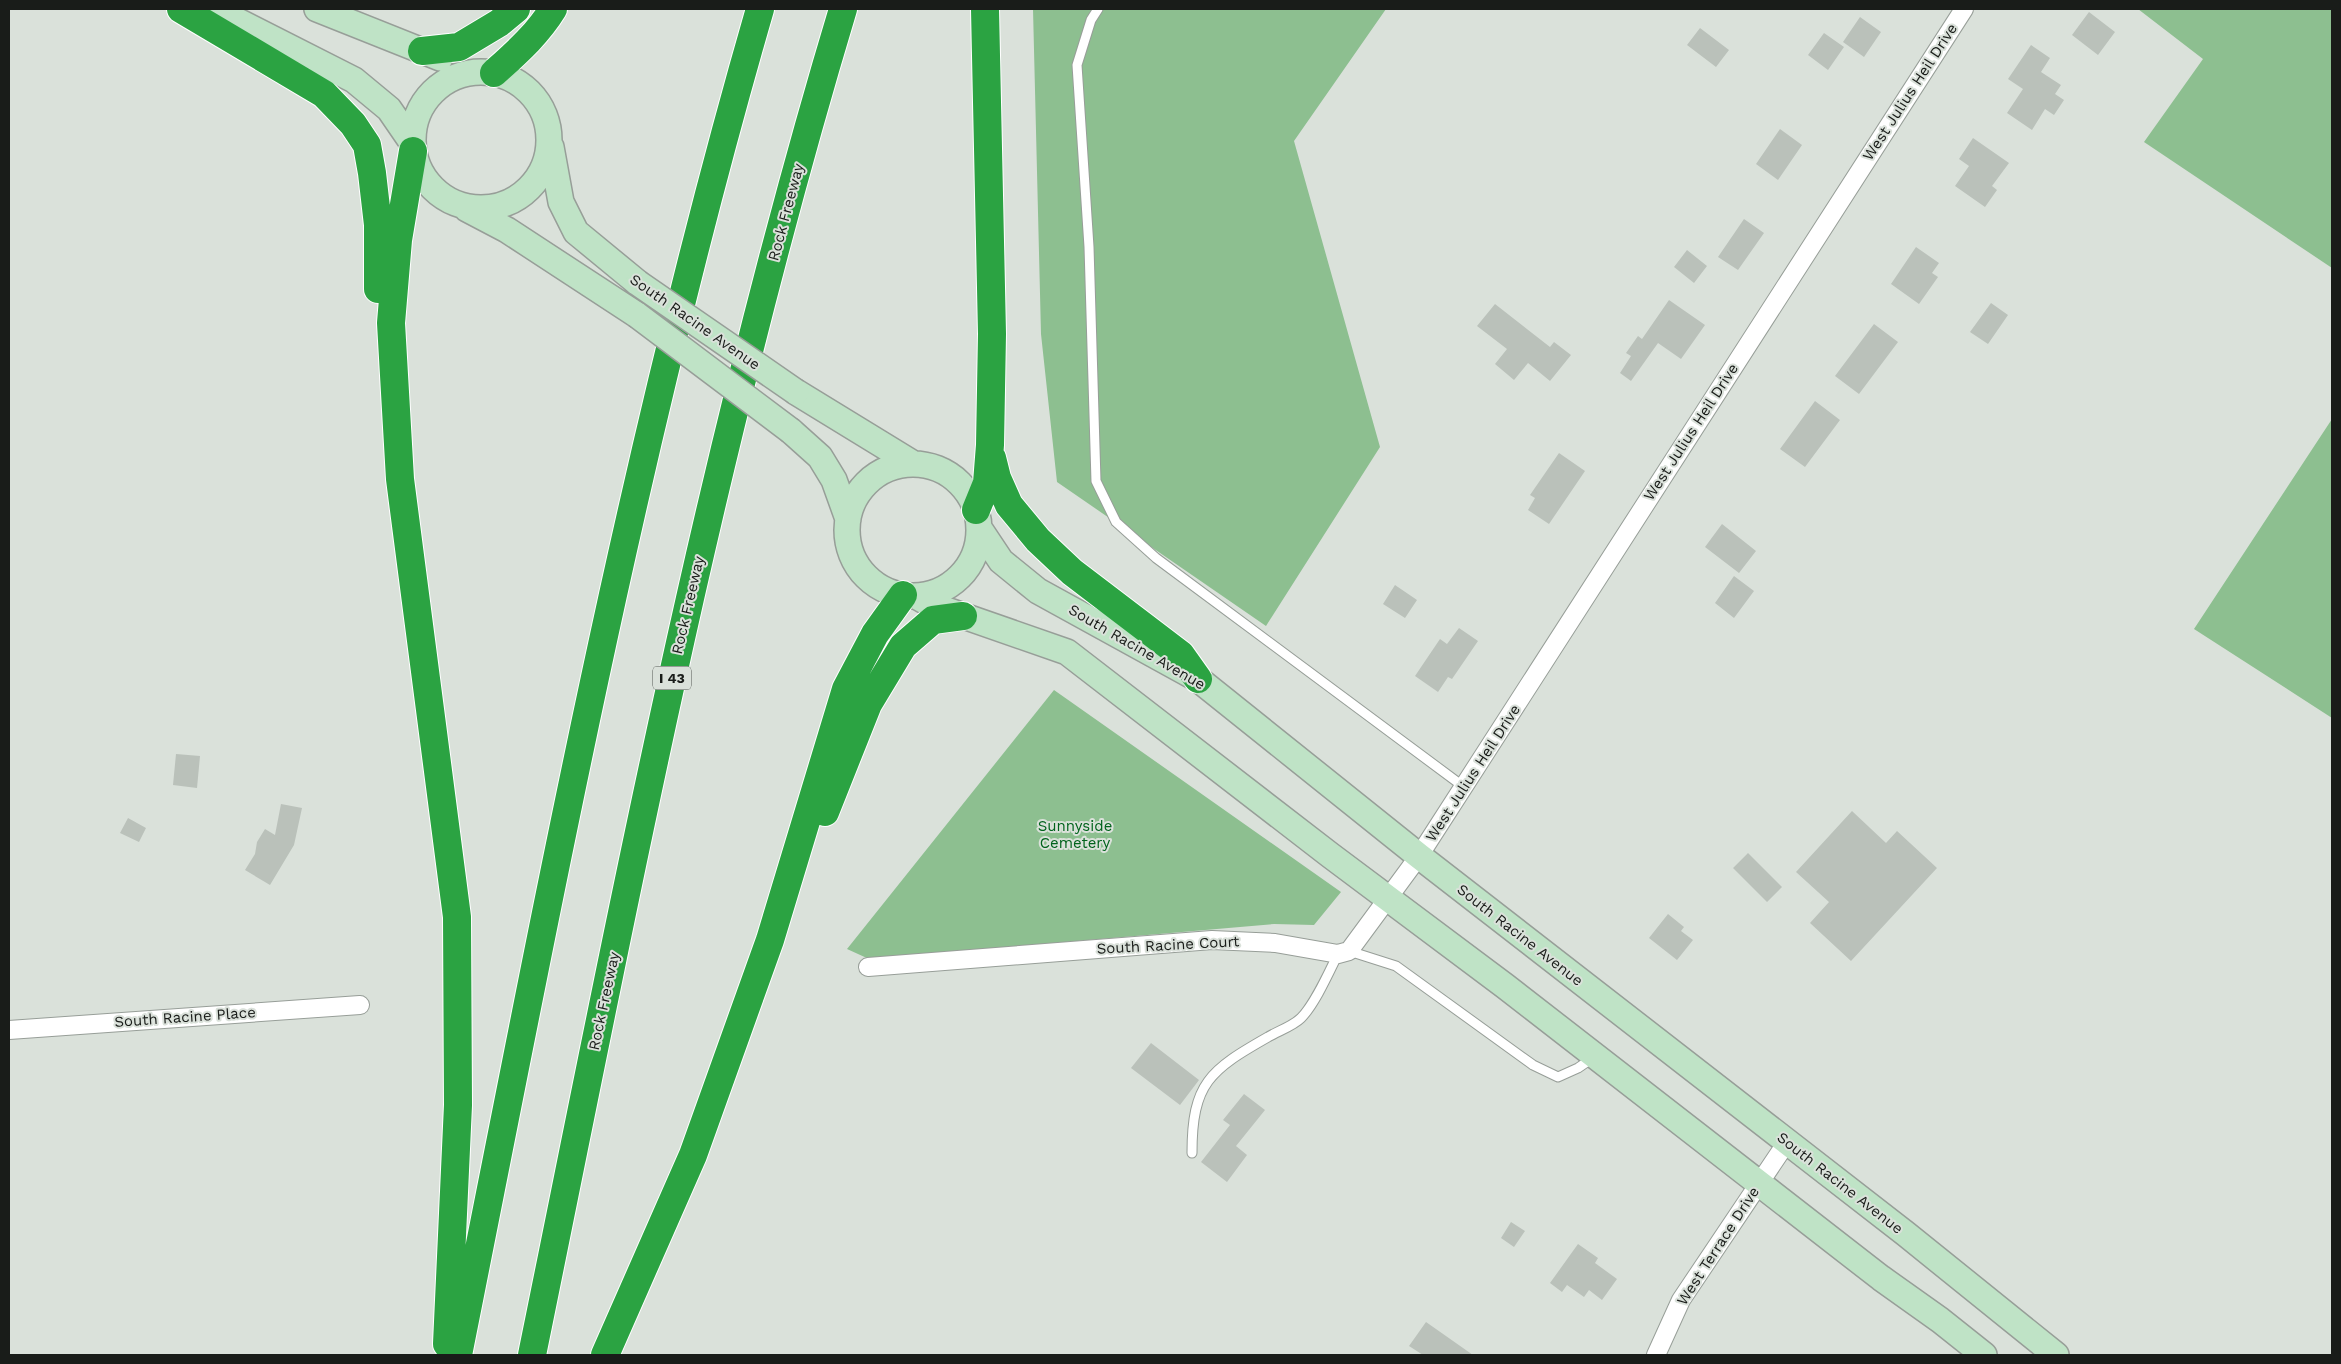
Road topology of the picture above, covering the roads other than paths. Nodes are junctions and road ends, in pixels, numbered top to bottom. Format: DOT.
graph roads {
  1 [pos="181,9"];
  2 [pos="214,9"];
  3 [pos="317,9"];
  4 [pos="516,9"];
  5 [pos="553,9"];
  6 [pos="760,9"];
  7 [pos="843,9"];
  8 [pos="985,9"];
  9 [pos="1098,9"];
  10 [pos="1964,9"];
  11 [pos="422,51"];
  12 [pos="484,73"];
  13 [pos="548,127"];
  14 [pos="412,146"];
  15 [pos="463,207"];
  16 [pos="990,449"];
  17 [pos="912,464"];
  18 [pos="400,479"];
  19 [pos="848,519"];
  20 [pos="978,519"];
  21 [pos="909,595"];
  22 [pos="963,616"];
  23 [pos="1198,679"];
  24 [pos="1464,787"];
  25 [pos="1419,856"];
  26 [pos="1389,898"];
  27 [pos="770,940"];
  28 [pos="1344,953"];
  29 [pos="868,967"];
  30 [pos="360,1005"];
  31 [pos="9,1030"];
  32 [pos="1595,1056"];
  33 [pos="1787,1142"];
  34 [pos="1192,1153"];
  35 [pos="1759,1183"];
  36 [pos="446,1355"];
  37 [pos="458,1355"];
  38 [pos="532,1355"];
  39 [pos="605,1355"];
  40 [pos="1656,1355"];
  41 [pos="1984,1355"];
  42 [pos="2056,1355"];
  1 -- 18 [label="highway"];
  2 -- 14 [label="main road"];
  3 -- 11 [label="main road"];
  4 -- 11 [label="highway"];
  5 -- 12 [label="highway"];
  6 -- 37 [label="highway"];
  7 -- 38 [label="highway, Rock Freeway / I 43"];
  8 -- 16 [label="highway"];
  9 -- 24 [label="lane"];
  10 -- 24 [label="street, West Julius Heil Drive"];
  11 -- 12 [label="main road"];
  12 -- 13 [label="main road"];
  12 -- 14 [label="main road"];
  13 -- 15 [label="main road"];
  13 -- 17 [label="main road, South Racine Avenue, bridge"];
  14 -- 15 [label="main road"];
  14 -- 18 [label="highway"];
  15 -- 19 [label="main road, South Racine Avenue, bridge"];
  16 -- 20 [label="highway"];
  16 -- 23 [label="highway"];
  17 -- 19 [label="main road"];
  17 -- 20 [label="main road"];
  18 -- 36 [label="highway"];
  19 -- 21 [label="main road"];
  20 -- 21 [label="main road"];
  20 -- 23 [label="main road, South Racine Avenue"];
  21 -- 22 [label="main road"];
  21 -- 27 [label="highway"];
  22 -- 26 [label="main road"];
  22 -- 27 [label="highway"];
  23 -- 25 [label="main road, South Racine Avenue"];
  24 -- 25 [label="street, West Julius Heil Drive"];
  25 -- 26 [label="street"];
  25 -- 33 [label="main road, South Racine Avenue"];
  26 -- 28 [label="street"];
  26 -- 32 [label="main road"];
  27 -- 39 [label="highway"];
  28 -- 29 [label="street, South Racine Court"];
  28 -- 32 [label="lane"];
  28 -- 34 [label="lane"];
  30 -- 31 [label="street, South Racine Place"];
  32 -- 35 [label="main road"];
  33 -- 35 [label="street, West Terrace Drive"];
  33 -- 42 [label="main road, South Racine Avenue"];
  35 -- 40 [label="street, West Terrace Drive"];
  35 -- 41 [label="main road"];
}
